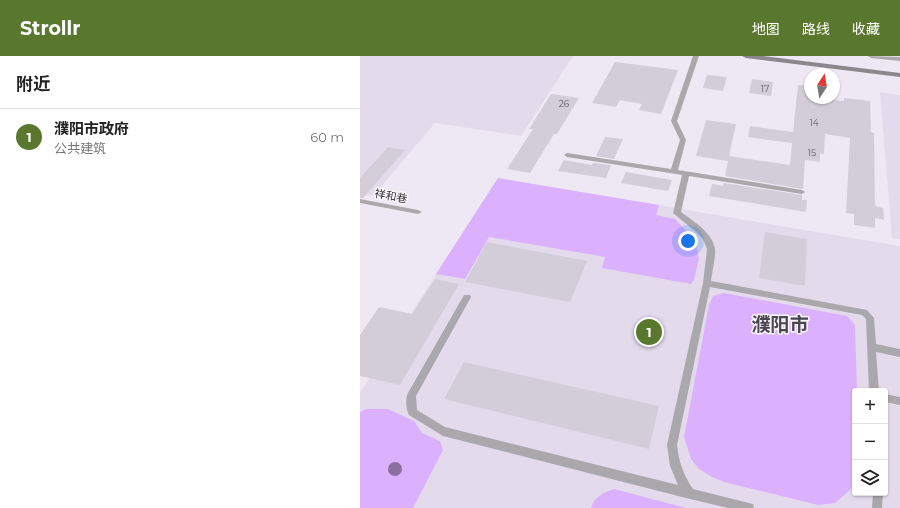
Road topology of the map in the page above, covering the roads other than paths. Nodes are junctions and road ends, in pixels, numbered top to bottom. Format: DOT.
graph roads {
  1 [pos="696,56"];
  2 [pos="746,56"];
  3 [pos="799,56"];
  4 [pos="871,56"];
  5 [pos="900,60"];
  6 [pos="900,68"];
  7 [pos="900,75"];
  8 [pos="567,155"];
  9 [pos="674,172"];
  10 [pos="686,174"];
  11 [pos="802,192"];
  12 [pos="360,201"];
  13 [pos="418,212"];
  14 [pos="707,283"];
  15 [pos="466,297"];
  16 [pos="871,347"];
  17 [pos="900,353"];
  18 [pos="874,388"];
  19 [pos="888,399"];
  20 [pos="900,401"];
  21 [pos="690,494"];
  22 [pos="878,496"];
  23 [pos="734,506"];
  24 [pos="749,508"];
  25 [pos="877,508"];
  1 -- 9 [label="lane"];
  2 -- 7 [label="main road"];
  3 -- 6 [label="main road"];
  4 -- 5 [label="lane"];
  8 -- 9 [label="lane"];
  9 -- 10 [label="lane"];
  10 -- 11 [label="lane"];
  10 -- 14 [label="lane"];
  12 -- 13 [label="lane, 祥和巷"];
  14 -- 16 [label="lane"];
  14 -- 21 [label="lane"];
  15 -- 21 [label="lane"];
  16 -- 17 [label="lane"];
  16 -- 18 [label="lane"];
  19 -- 20 [label="lane"];
  21 -- 23 [label="lane"];
  22 -- 25 [label="lane"];
  23 -- 24 [label="lane"];
}
